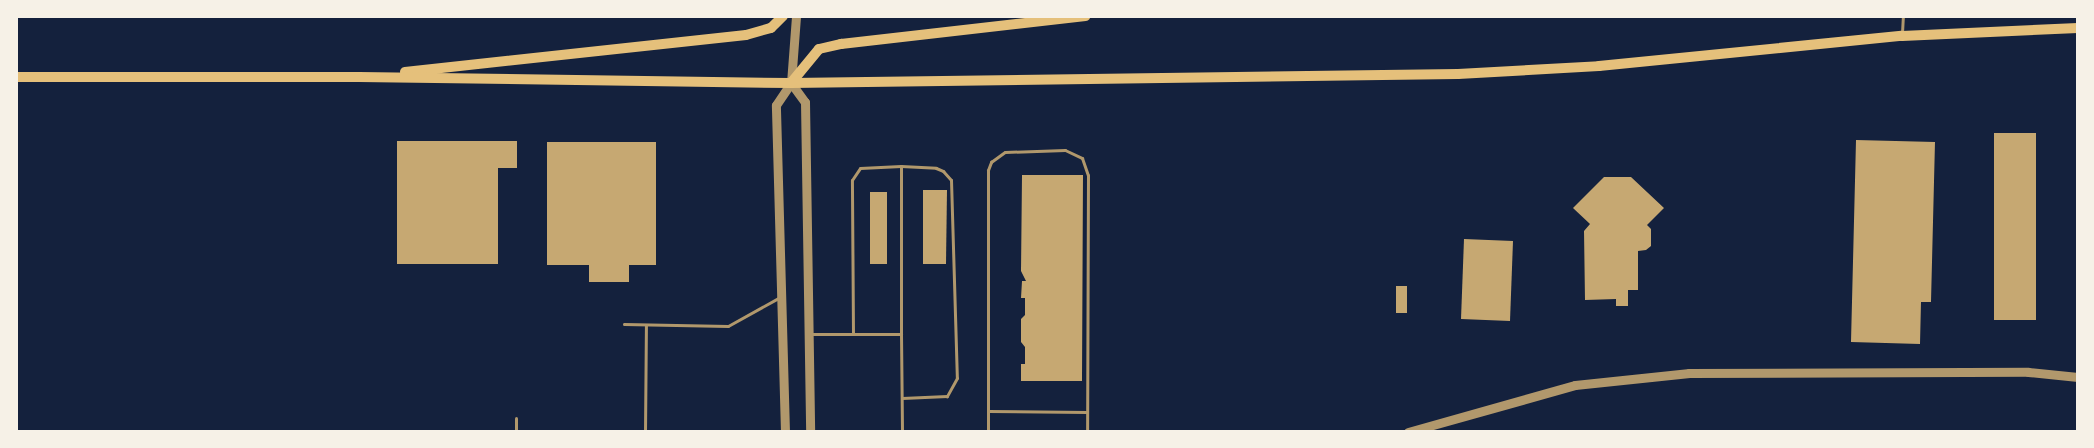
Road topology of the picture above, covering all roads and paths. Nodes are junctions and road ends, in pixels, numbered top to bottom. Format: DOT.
graph roads {
  1 [pos="783,16"];
  2 [pos="796,16"];
  3 [pos="1085,16"];
  4 [pos="1903,16"];
  5 [pos="2078,28"];
  6 [pos="1902,36"];
  7 [pos="16,77"];
  8 [pos="359,77"];
  9 [pos="791,83"];
  10 [pos="901,166"];
  11 [pos="780,297"];
  12 [pos="624,324"];
  13 [pos="646,325"];
  14 [pos="808,334"];
  15 [pos="853,334"];
  16 [pos="902,334"];
  17 [pos="2078,377"];
  18 [pos="902,398"];
  19 [pos="988,411"];
  20 [pos="1087,412"];
  21 [pos="516,418"];
  22 [pos="516,432"];
  23 [pos="645,432"];
  24 [pos="785,432"];
  25 [pos="810,432"];
  26 [pos="902,432"];
  27 [pos="988,432"];
  28 [pos="1087,432"];
  29 [pos="1408,432"];
  1 -- 8 [label="main road"];
  2 -- 9 [label="street"];
  3 -- 9 [label="main road"];
  4 -- 6 [label="lane"];
  5 -- 6 [label="main road"];
  6 -- 9 [label="main road"];
  7 -- 8 [label="main road"];
  8 -- 9 [label="main road"];
  9 -- 11 [label="street"];
  9 -- 14 [label="street"];
  10 -- 15 [label="lane"];
  10 -- 16 [label="lane"];
  10 -- 18 [label="lane"];
  11 -- 13 [label="lane"];
  11 -- 24 [label="street"];
  12 -- 13 [label="lane"];
  13 -- 23 [label="lane"];
  14 -- 15 [label="lane"];
  14 -- 25 [label="street"];
  15 -- 16 [label="lane"];
  16 -- 18 [label="lane"];
  17 -- 29 [label="street"];
  18 -- 26 [label="lane"];
  19 -- 20 [label="lane"];
  19 -- 20 [label="lane"];
  19 -- 27 [label="lane"];
  20 -- 28 [label="lane"];
  21 -- 22 [label="lane"];
}
